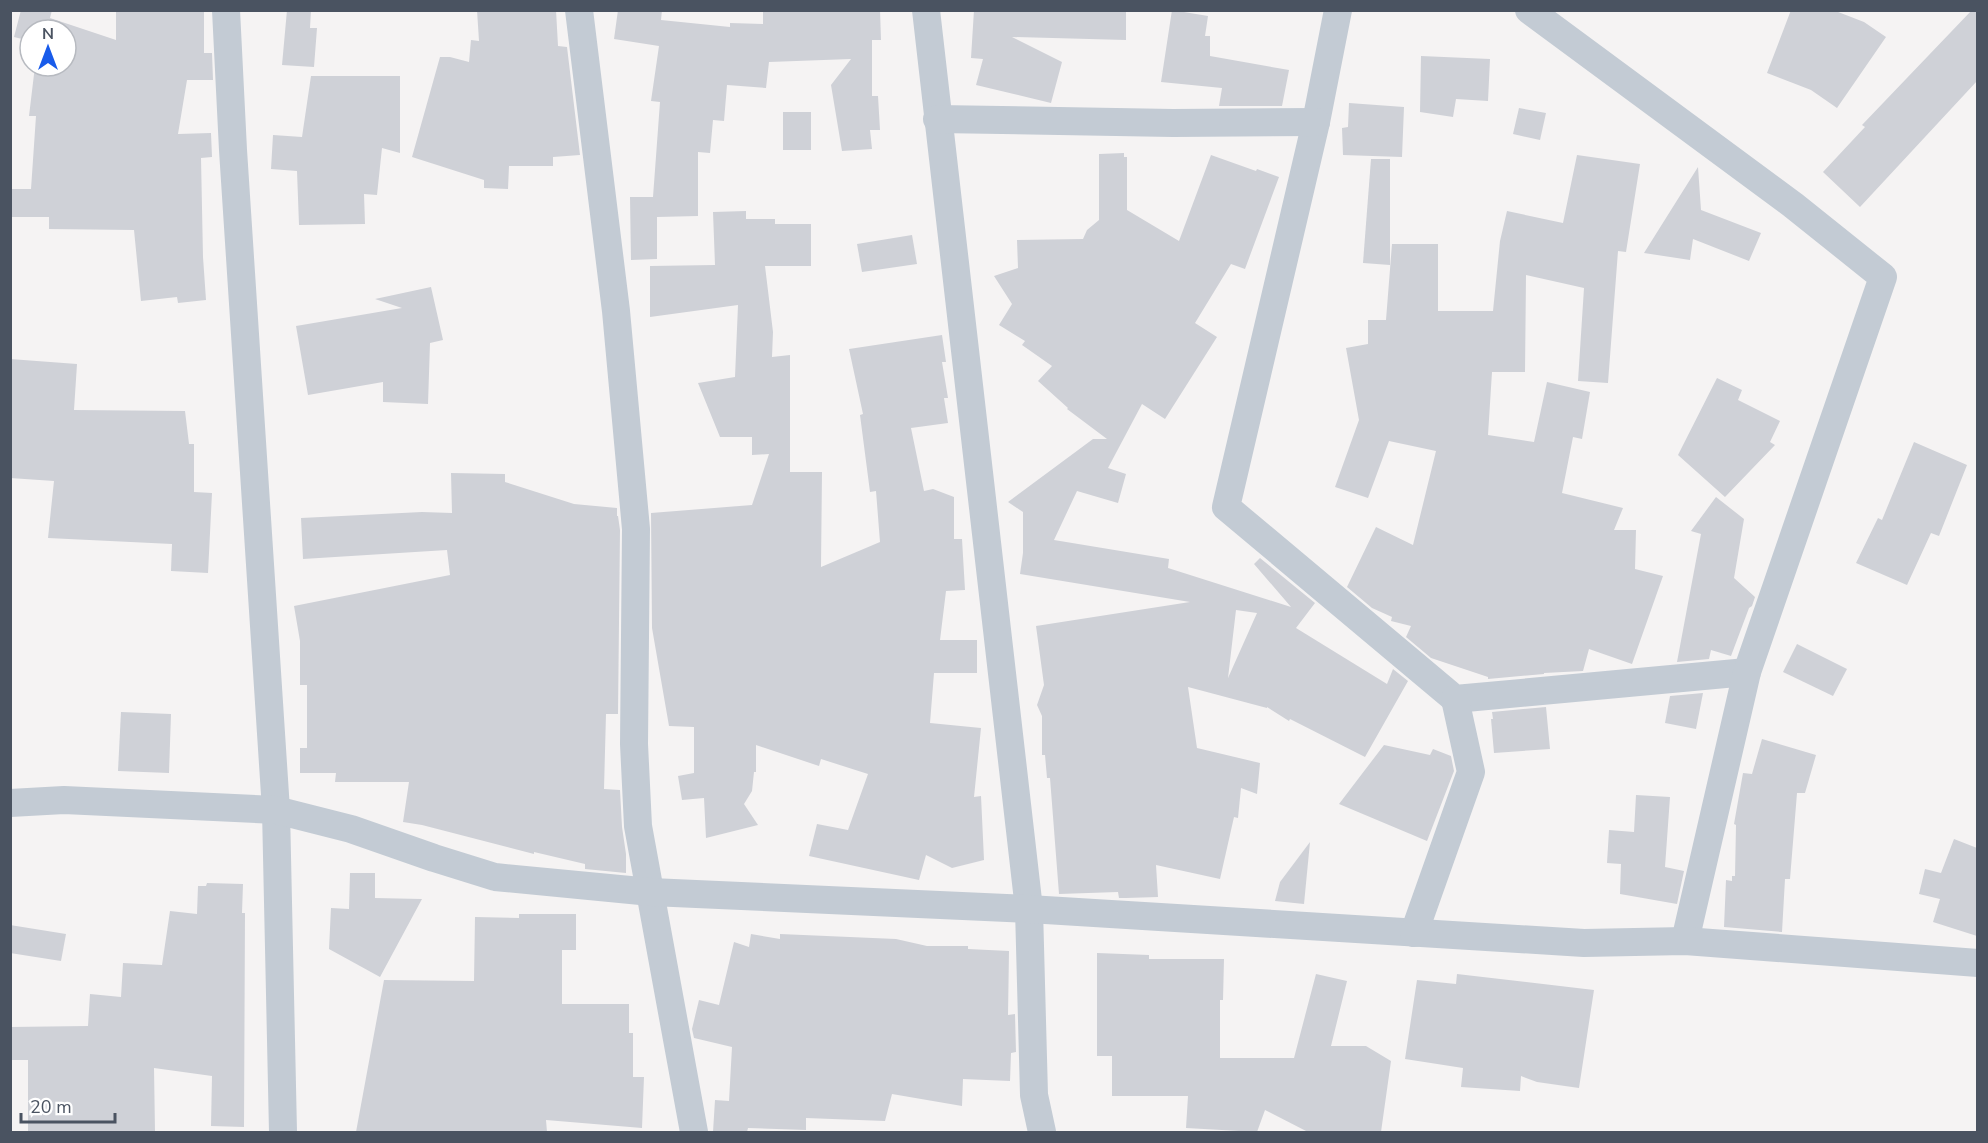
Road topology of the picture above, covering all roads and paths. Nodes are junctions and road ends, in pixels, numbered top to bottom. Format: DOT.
graph roads {
  1 [pos="226,10"];
  2 [pos="579,10"];
  3 [pos="926,10"];
  4 [pos="1338,10"];
  5 [pos="1529,10"];
  6 [pos="937,119"];
  7 [pos="1316,122"];
  8 [pos="1747,672"];
  9 [pos="1455,699"];
  10 [pos="10,803"];
  11 [pos="276,810"];
  12 [pos="651,892"];
  13 [pos="1029,909"];
  14 [pos="1414,933"];
  15 [pos="1685,940"];
  16 [pos="1977,963"];
  17 [pos="283,1132"];
  18 [pos="694,1132"];
  19 [pos="1042,1132"];
  1 -- 11 [label="street"];
  2 -- 12 [label="street"];
  3 -- 6 [label="street"];
  4 -- 7 [label="street"];
  5 -- 8 [label="street"];
  6 -- 7 [label="street"];
  6 -- 13 [label="street"];
  7 -- 9 [label="street"];
  8 -- 9 [label="street"];
  8 -- 15 [label="street"];
  9 -- 14 [label="street"];
  10 -- 11 [label="street"];
  11 -- 12 [label="street"];
  11 -- 17 [label="street"];
  12 -- 13 [label="street"];
  12 -- 18 [label="street"];
  13 -- 14 [label="street"];
  13 -- 19 [label="street"];
  14 -- 15 [label="street"];
  15 -- 16 [label="street"];
}
